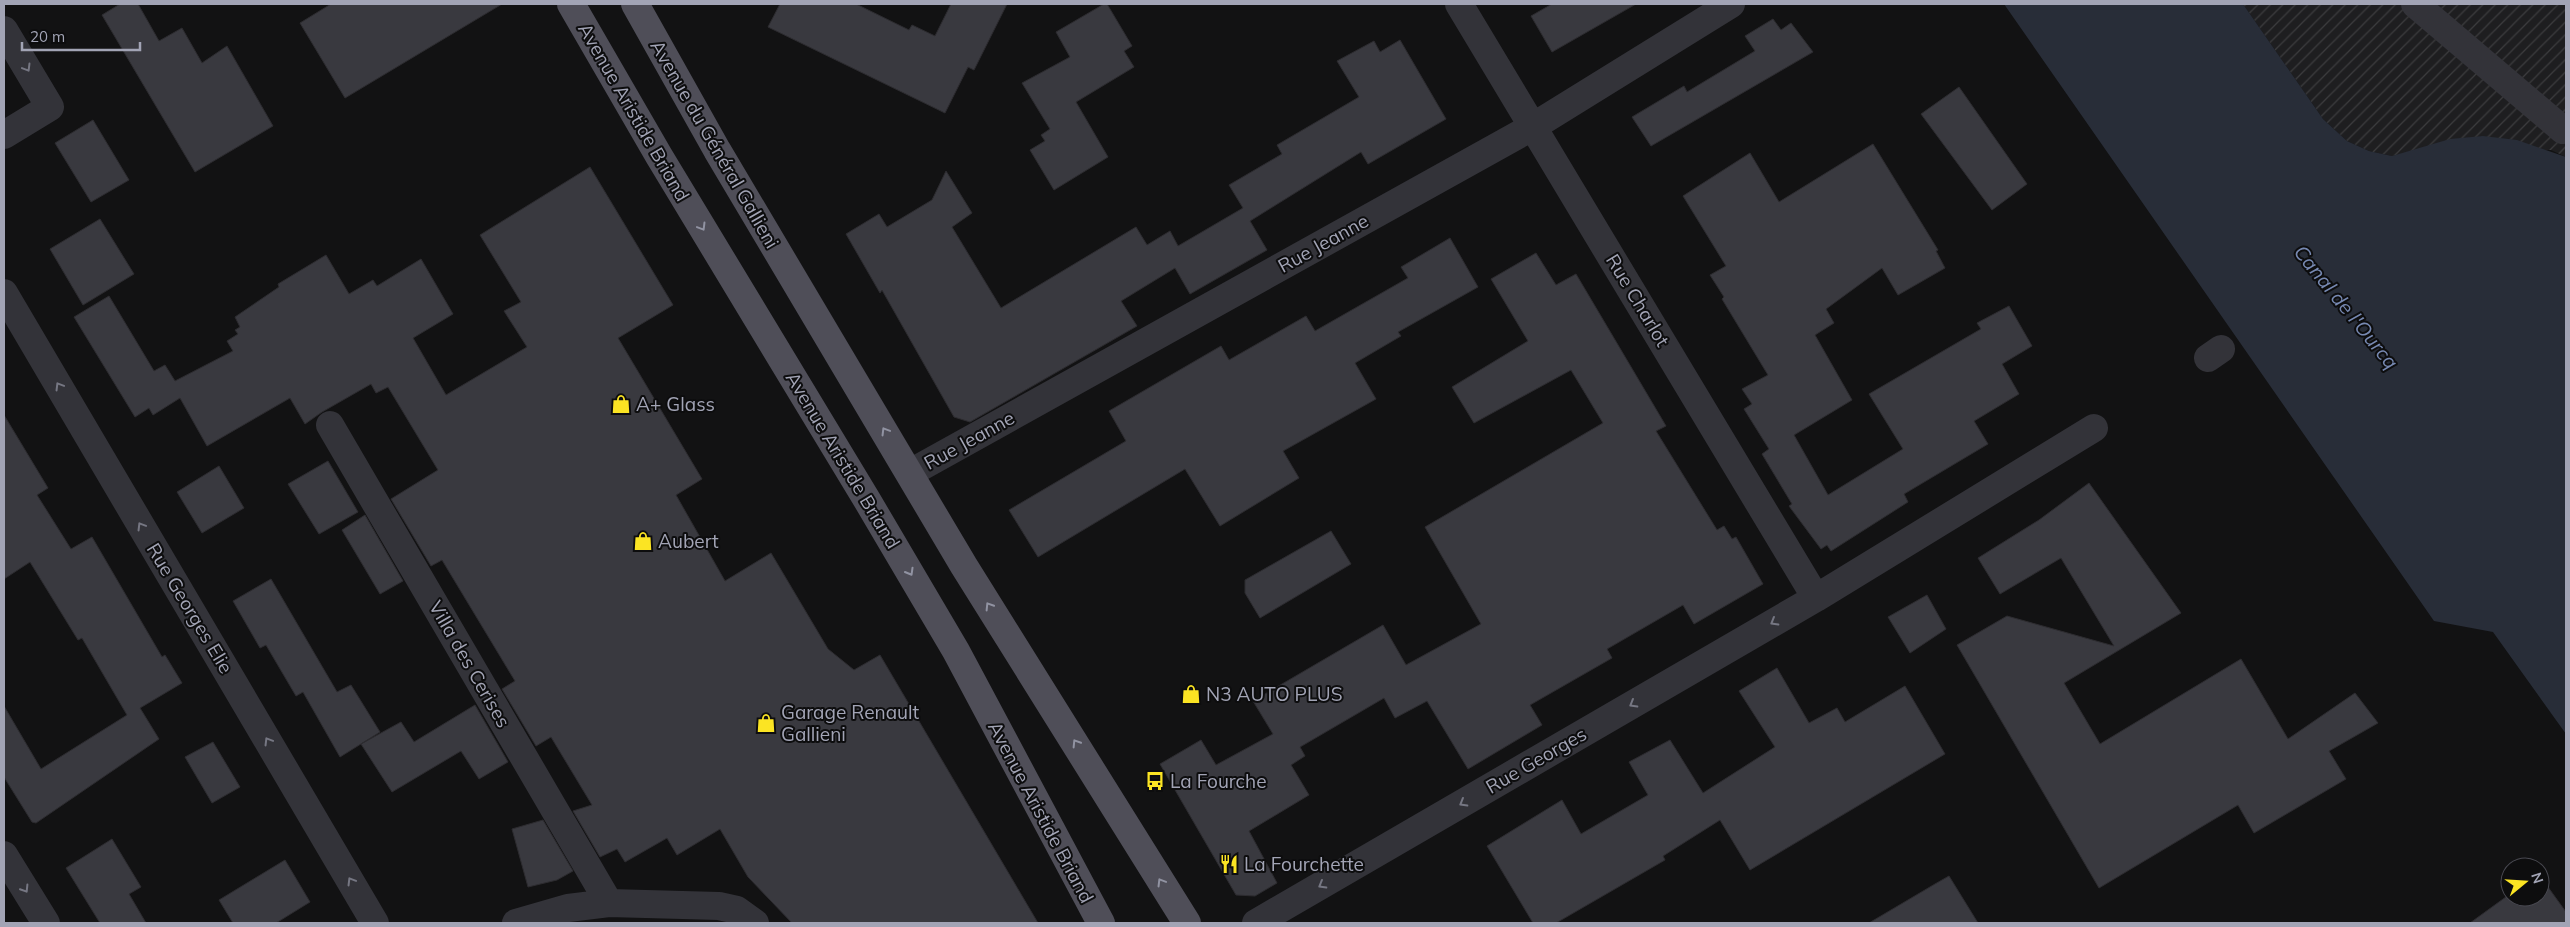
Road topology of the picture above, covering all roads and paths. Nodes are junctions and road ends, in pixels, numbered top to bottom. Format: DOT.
graph roads {
  1 [pos="571,4"];
  2 [pos="634,4"];
  3 [pos="1459,4"];
  4 [pos="1731,4"];
  5 [pos="2415,4"];
  6 [pos="4,30"];
  7 [pos="1534,126"];
  8 [pos="2563,130"];
  9 [pos="4,135"];
  10 [pos="4,292"];
  11 [pos="330,425"];
  12 [pos="2094,428"];
  13 [pos="910,473"];
  14 [pos="1816,598"];
  15 [pos="4,855"];
  16 [pos="609,903"];
  17 [pos="46,923"];
  18 [pos="375,923"];
  19 [pos="516,923"];
  20 [pos="755,923"];
  21 [pos="1101,923"];
  22 [pos="1187,923"];
  23 [pos="1256,923"];
  1 -- 21 [label="main road, Avenue Aristide Briand, one-way"];
  13 -- 2 [label="main road, Avenue du Général Gallieni, one-way"];
  3 -- 7 [label="street, Rue Charlot"];
  4 -- 7 [label="street, Rue Jeanne"];
  5 -- 8 [label="street"];
  6 -- 9 [label="street, one-way"];
  7 -- 13 [label="street, Rue Jeanne"];
  7 -- 14 [label="street, Rue Charlot"];
  18 -- 10 [label="street, Rue Georges Elie, one-way"];
  11 -- 16 [label="street, Villa des Cerises"];
  12 -- 14 [label="street, Rue Georges"];
  22 -- 13 [label="main road, one-way"];
  14 -- 23 [label="street, Rue Georges, one-way"];
  15 -- 17 [label="street, one-way"];
  16 -- 19 [label="street"];
  16 -- 20 [label="street"];
}
